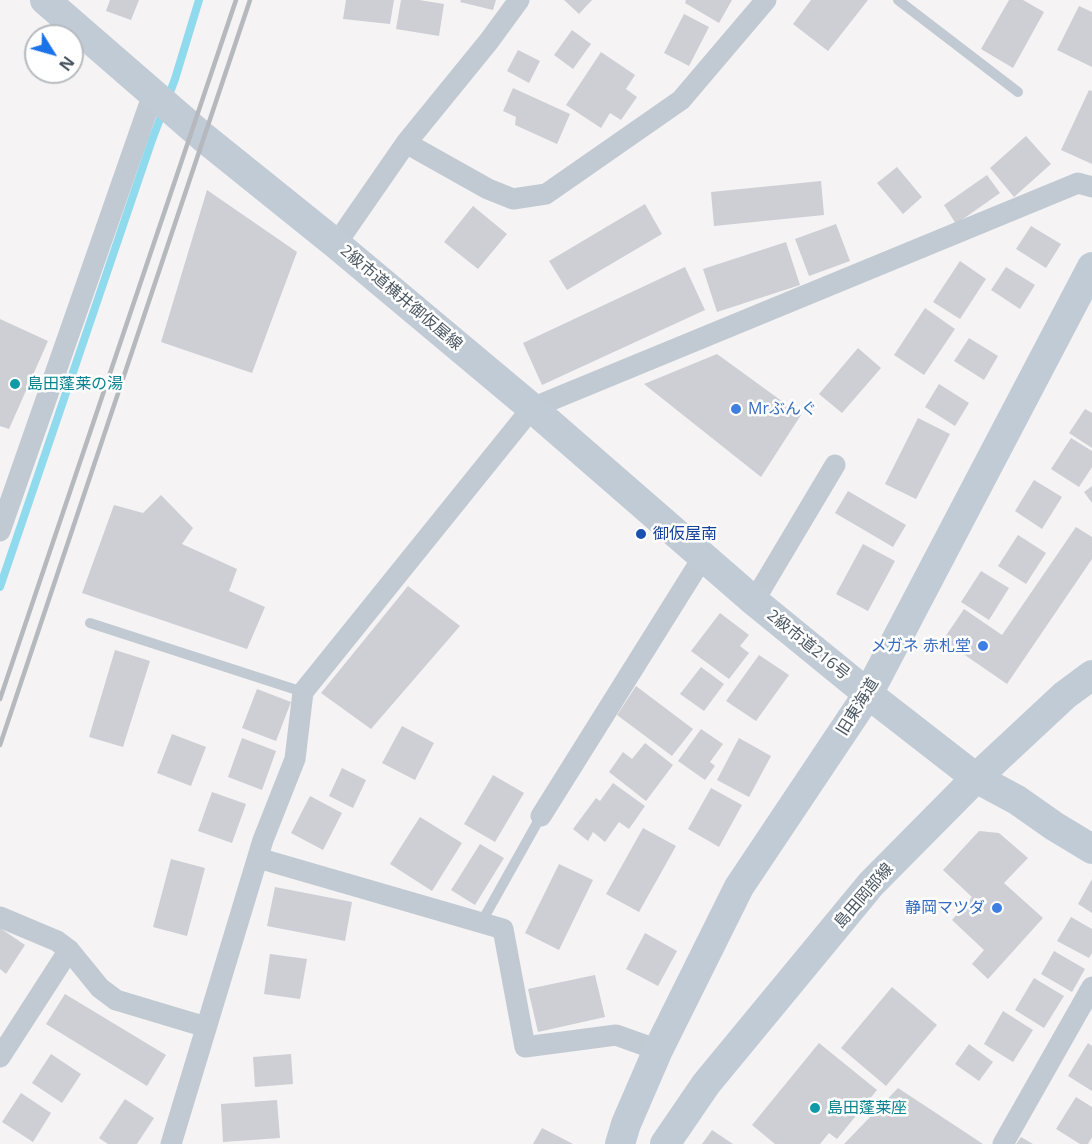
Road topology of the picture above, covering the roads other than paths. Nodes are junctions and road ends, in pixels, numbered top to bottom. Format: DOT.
graph roads {
  1 [pos="45,0"];
  2 [pos="519,0"];
  3 [pos="766,0"];
  4 [pos="898,0"];
  5 [pos="1018,92"];
  6 [pos="153,94"];
  7 [pos="406,143"];
  8 [pos="1092,187"];
  9 [pos="336,244"];
  10 [pos="1092,267"];
  11 [pos="532,408"];
  12 [pos="835,465"];
  13 [pos="0,531"];
  14 [pos="703,557"];
  15 [pos="754,601"];
  16 [pos="90,623"];
  17 [pos="1092,675"];
  18 [pos="303,692"];
  19 [pos="868,694"];
  20 [pos="976,778"];
  21 [pos="542,816"];
  22 [pos="1092,849"];
  23 [pos="258,858"];
  24 [pos="0,917"];
  25 [pos="481,923"];
  26 [pos="69,950"];
  27 [pos="1092,987"];
  28 [pos="207,1027"];
  29 [pos="658,1050"];
  30 [pos="0,1057"];
  31 [pos="171,1144"];
  32 [pos="620,1144"];
  33 [pos="665,1144"];
  34 [pos="1003,1144"];
  1 -- 6 [label="street, 2級市道横井御仮屋線"];
  2 -- 7 [label="street"];
  3 -- 7 [label="street"];
  4 -- 5 [label="lane"];
  6 -- 9 [label="street, 2級市道横井御仮屋線"];
  6 -- 13 [label="street"];
  7 -- 9 [label="street"];
  8 -- 11 [label="street"];
  9 -- 11 [label="street, 2級市道横井御仮屋線"];
  10 -- 19 [label="street, 旧東海道"];
  11 -- 14 [label="street, 2級市道横井御仮屋線"];
  11 -- 18 [label="street"];
  12 -- 15 [label="street"];
  14 -- 15 [label="street, 2級市道横井御仮屋線"];
  14 -- 21 [label="street"];
  15 -- 19 [label="street, 2級市道216号"];
  16 -- 18 [label="lane"];
  17 -- 20 [label="street, 島田岡部線"];
  18 -- 23 [label="street"];
  19 -- 20 [label="street, 2級市道216号"];
  19 -- 29 [label="street, 旧東海道"];
  20 -- 22 [label="street, 2級市道216号"];
  20 -- 33 [label="street, 島田岡部線"];
  21 -- 25 [label="lane"];
  23 -- 25 [label="street"];
  23 -- 28 [label="street"];
  24 -- 26 [label="street"];
  25 -- 29 [label="street"];
  26 -- 28 [label="street"];
  26 -- 30 [label="street"];
  27 -- 34 [label="street"];
  28 -- 31 [label="street"];
  29 -- 32 [label="street, 旧東海道"];
}
